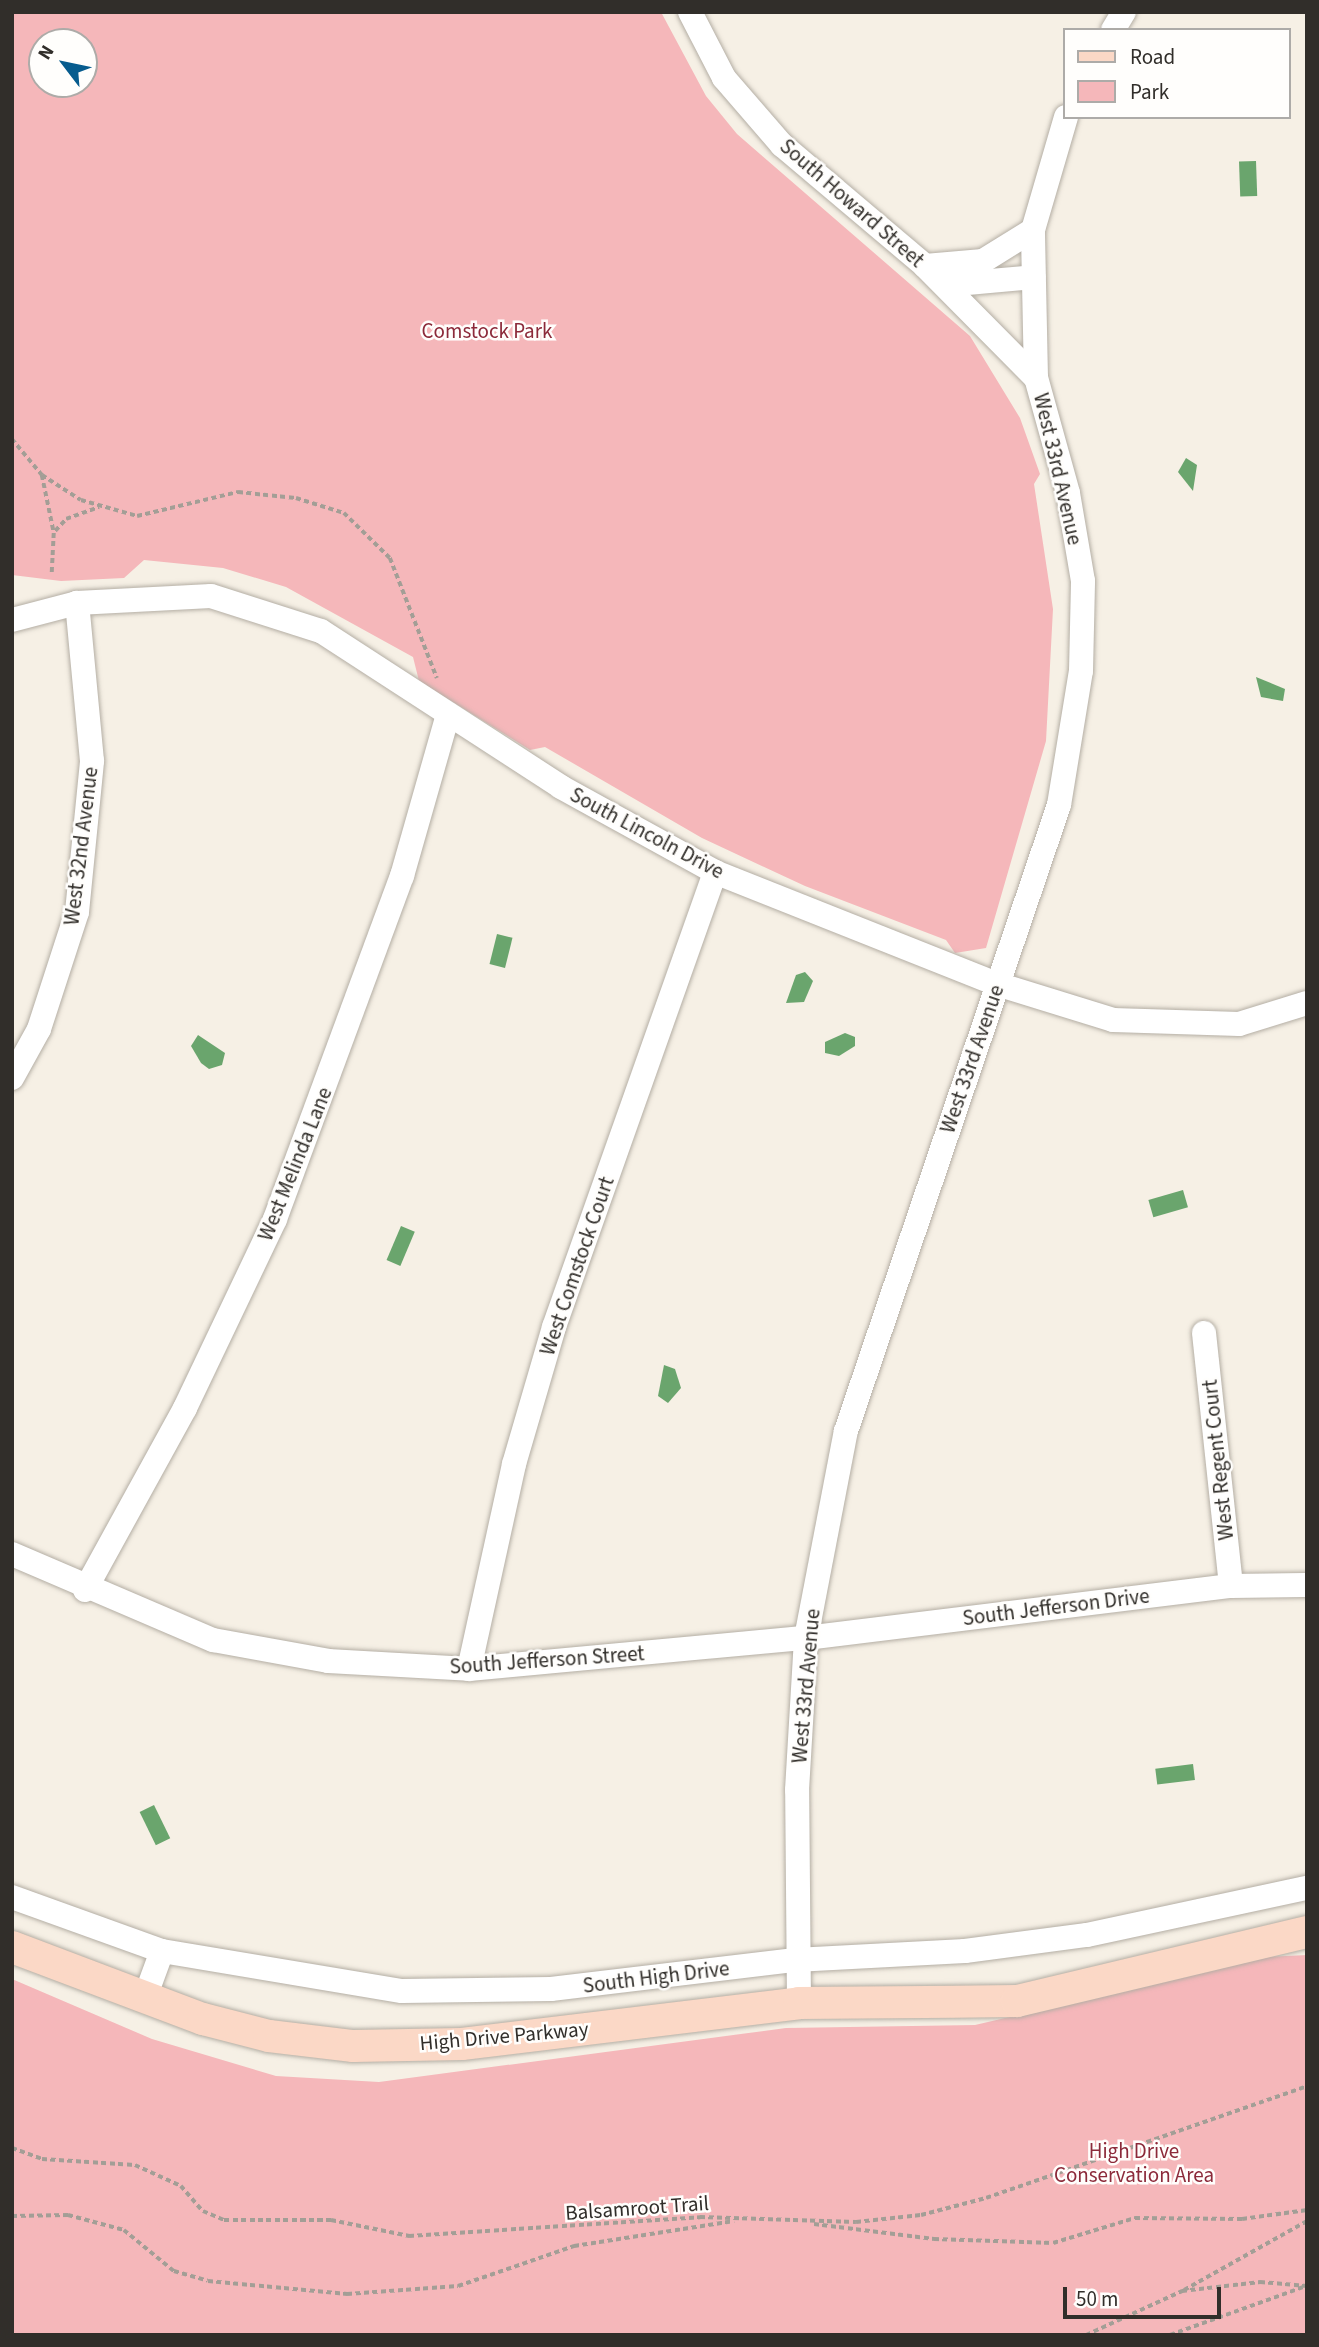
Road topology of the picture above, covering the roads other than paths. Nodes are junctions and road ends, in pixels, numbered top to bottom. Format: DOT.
graph roads {
  1 [pos="690,12"];
  2 [pos="1065,119"];
  3 [pos="1033,230"];
  4 [pos="925,266"];
  5 [pos="1034,277"];
  6 [pos="945,285"];
  7 [pos="1036,378"];
  8 [pos="77,603"];
  9 [pos="12,620"];
  10 [pos="448,714"];
  11 [pos="715,872"];
  12 [pos="997,984"];
  13 [pos="1307,1003"];
  14 [pos="12,1078"];
  15 [pos="1204,1333"];
  16 [pos="12,1554"];
  17 [pos="1307,1585"];
  18 [pos="1231,1586"];
  19 [pos="85,1590"];
  20 [pos="806,1638"];
  21 [pos="469,1669"];
  22 [pos="1307,1888"];
  23 [pos="12,1897"];
  24 [pos="1307,1932"];
  25 [pos="12,1947"];
  26 [pos="162,1951"];
  27 [pos="795,1960"];
  28 [pos="144,2000"];
  29 [pos="799,2003"];
  1 -- 4 [label="street, South Howard Street"];
  2 -- 3 [label="street, West 33rd Avenue"];
  3 -- 4 [label="street"];
  3 -- 5 [label="street, West 33rd Avenue"];
  4 -- 6 [label="street, South Howard Street"];
  5 -- 6 [label="street"];
  5 -- 7 [label="street, West 33rd Avenue"];
  6 -- 7 [label="street, South Howard Street"];
  7 -- 12 [label="street, West 33rd Avenue"];
  8 -- 9 [label="street, South Lincoln Drive"];
  8 -- 10 [label="street, South Lincoln Drive"];
  8 -- 14 [label="street, West 32nd Avenue"];
  10 -- 11 [label="street, South Lincoln Drive"];
  10 -- 19 [label="street, West Melinda Lane"];
  11 -- 12 [label="street, South Lincoln Drive"];
  11 -- 21 [label="street, West Comstock Court"];
  12 -- 13 [label="street, South Lincoln Drive"];
  12 -- 20 [label="street, West 33rd Avenue"];
  15 -- 18 [label="street, West Regent Court"];
  16 -- 19 [label="street, South Jefferson Street"];
  17 -- 18 [label="street, South Jefferson Drive"];
  18 -- 20 [label="street, South Jefferson Drive"];
  19 -- 21 [label="street, South Jefferson Street"];
  20 -- 21 [label="street, South Jefferson Street"];
  20 -- 27 [label="street, West 33rd Avenue"];
  22 -- 27 [label="street, South High Drive"];
  23 -- 26 [label="street, South High Drive"];
  24 -- 29 [label="main road"];
  25 -- 28 [label="main road, High Drive Parkway"];
  26 -- 27 [label="street, South High Drive"];
  26 -- 28 [label="street"];
  27 -- 29 [label="street, West 33rd Avenue"];
  28 -- 29 [label="main road, High Drive Parkway"];
}
